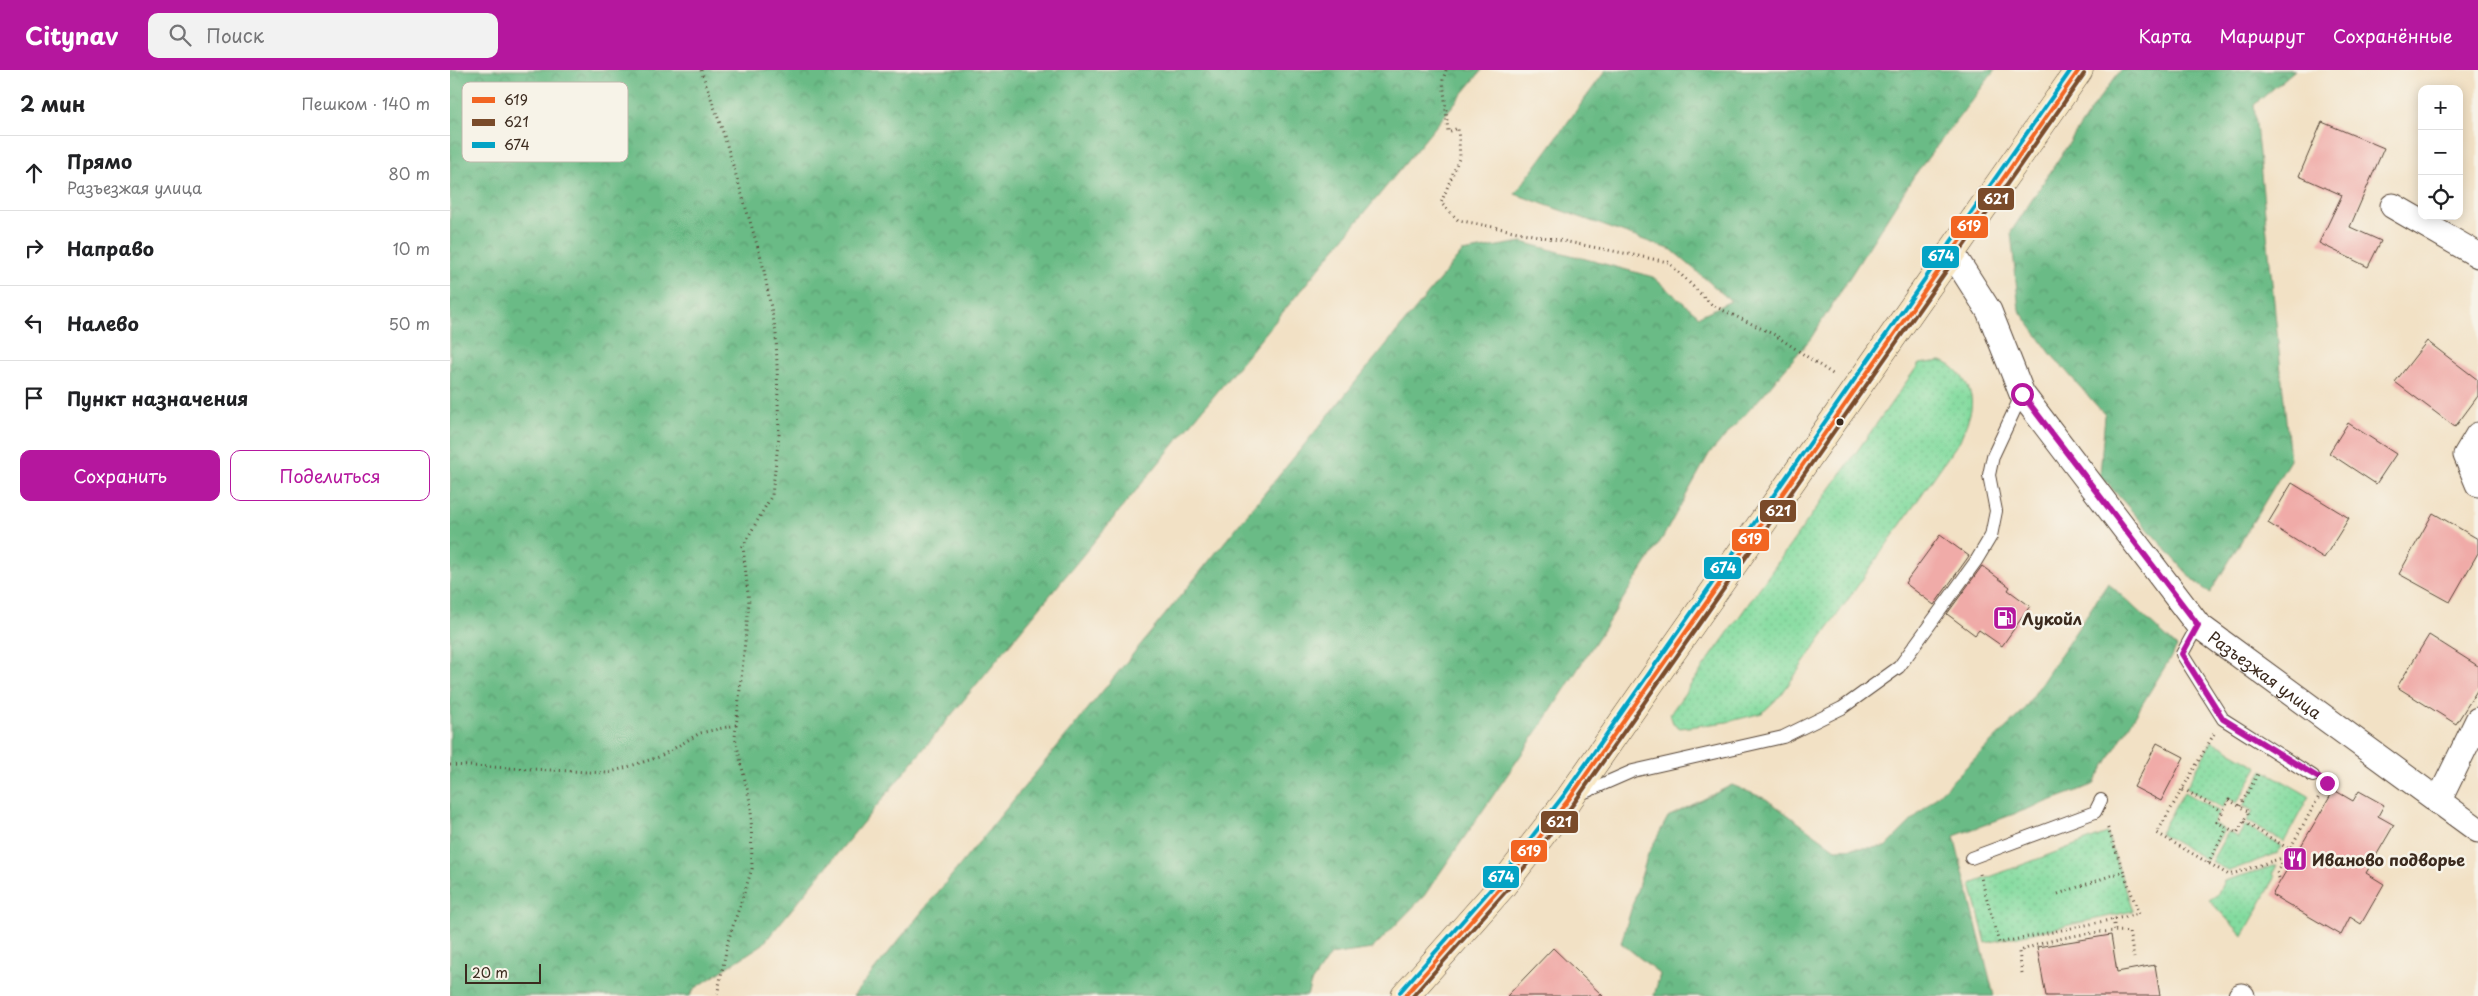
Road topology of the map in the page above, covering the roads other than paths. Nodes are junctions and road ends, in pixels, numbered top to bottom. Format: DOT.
graph roads {
  1 [pos="2079,70"];
  2 [pos="2393,206"];
  3 [pos="1952,253"];
  4 [pos="2478,255"];
  5 [pos="2022,394"];
  6 [pos="2478,435"];
  7 [pos="2478,484"];
  8 [pos="2198,625"];
  9 [pos="2478,720"];
  10 [pos="2313,776"];
  11 [pos="1569,799"];
  12 [pos="2100,800"];
  13 [pos="2438,802"];
  14 [pos="2478,830"];
  15 [pos="1973,857"];
  16 [pos="1405,996"];
  1 -- 3 [label="main road"];
  2 -- 4 [label="street"];
  3 -- 5 [label="street, Разъезжая улица"];
  3 -- 11 [label="main road"];
  5 -- 8 [label="street, Разъезжая улица"];
  5 -- 11 [label="lane"];
  6 -- 7 [label="street"];
  8 -- 10 [label="lane"];
  8 -- 13 [label="street, Разъезжая улица"];
  9 -- 13 [label="street"];
  11 -- 16 [label="main road"];
  12 -- 15 [label="lane"];
  13 -- 14 [label="street, Разъезжая улица"];
}
